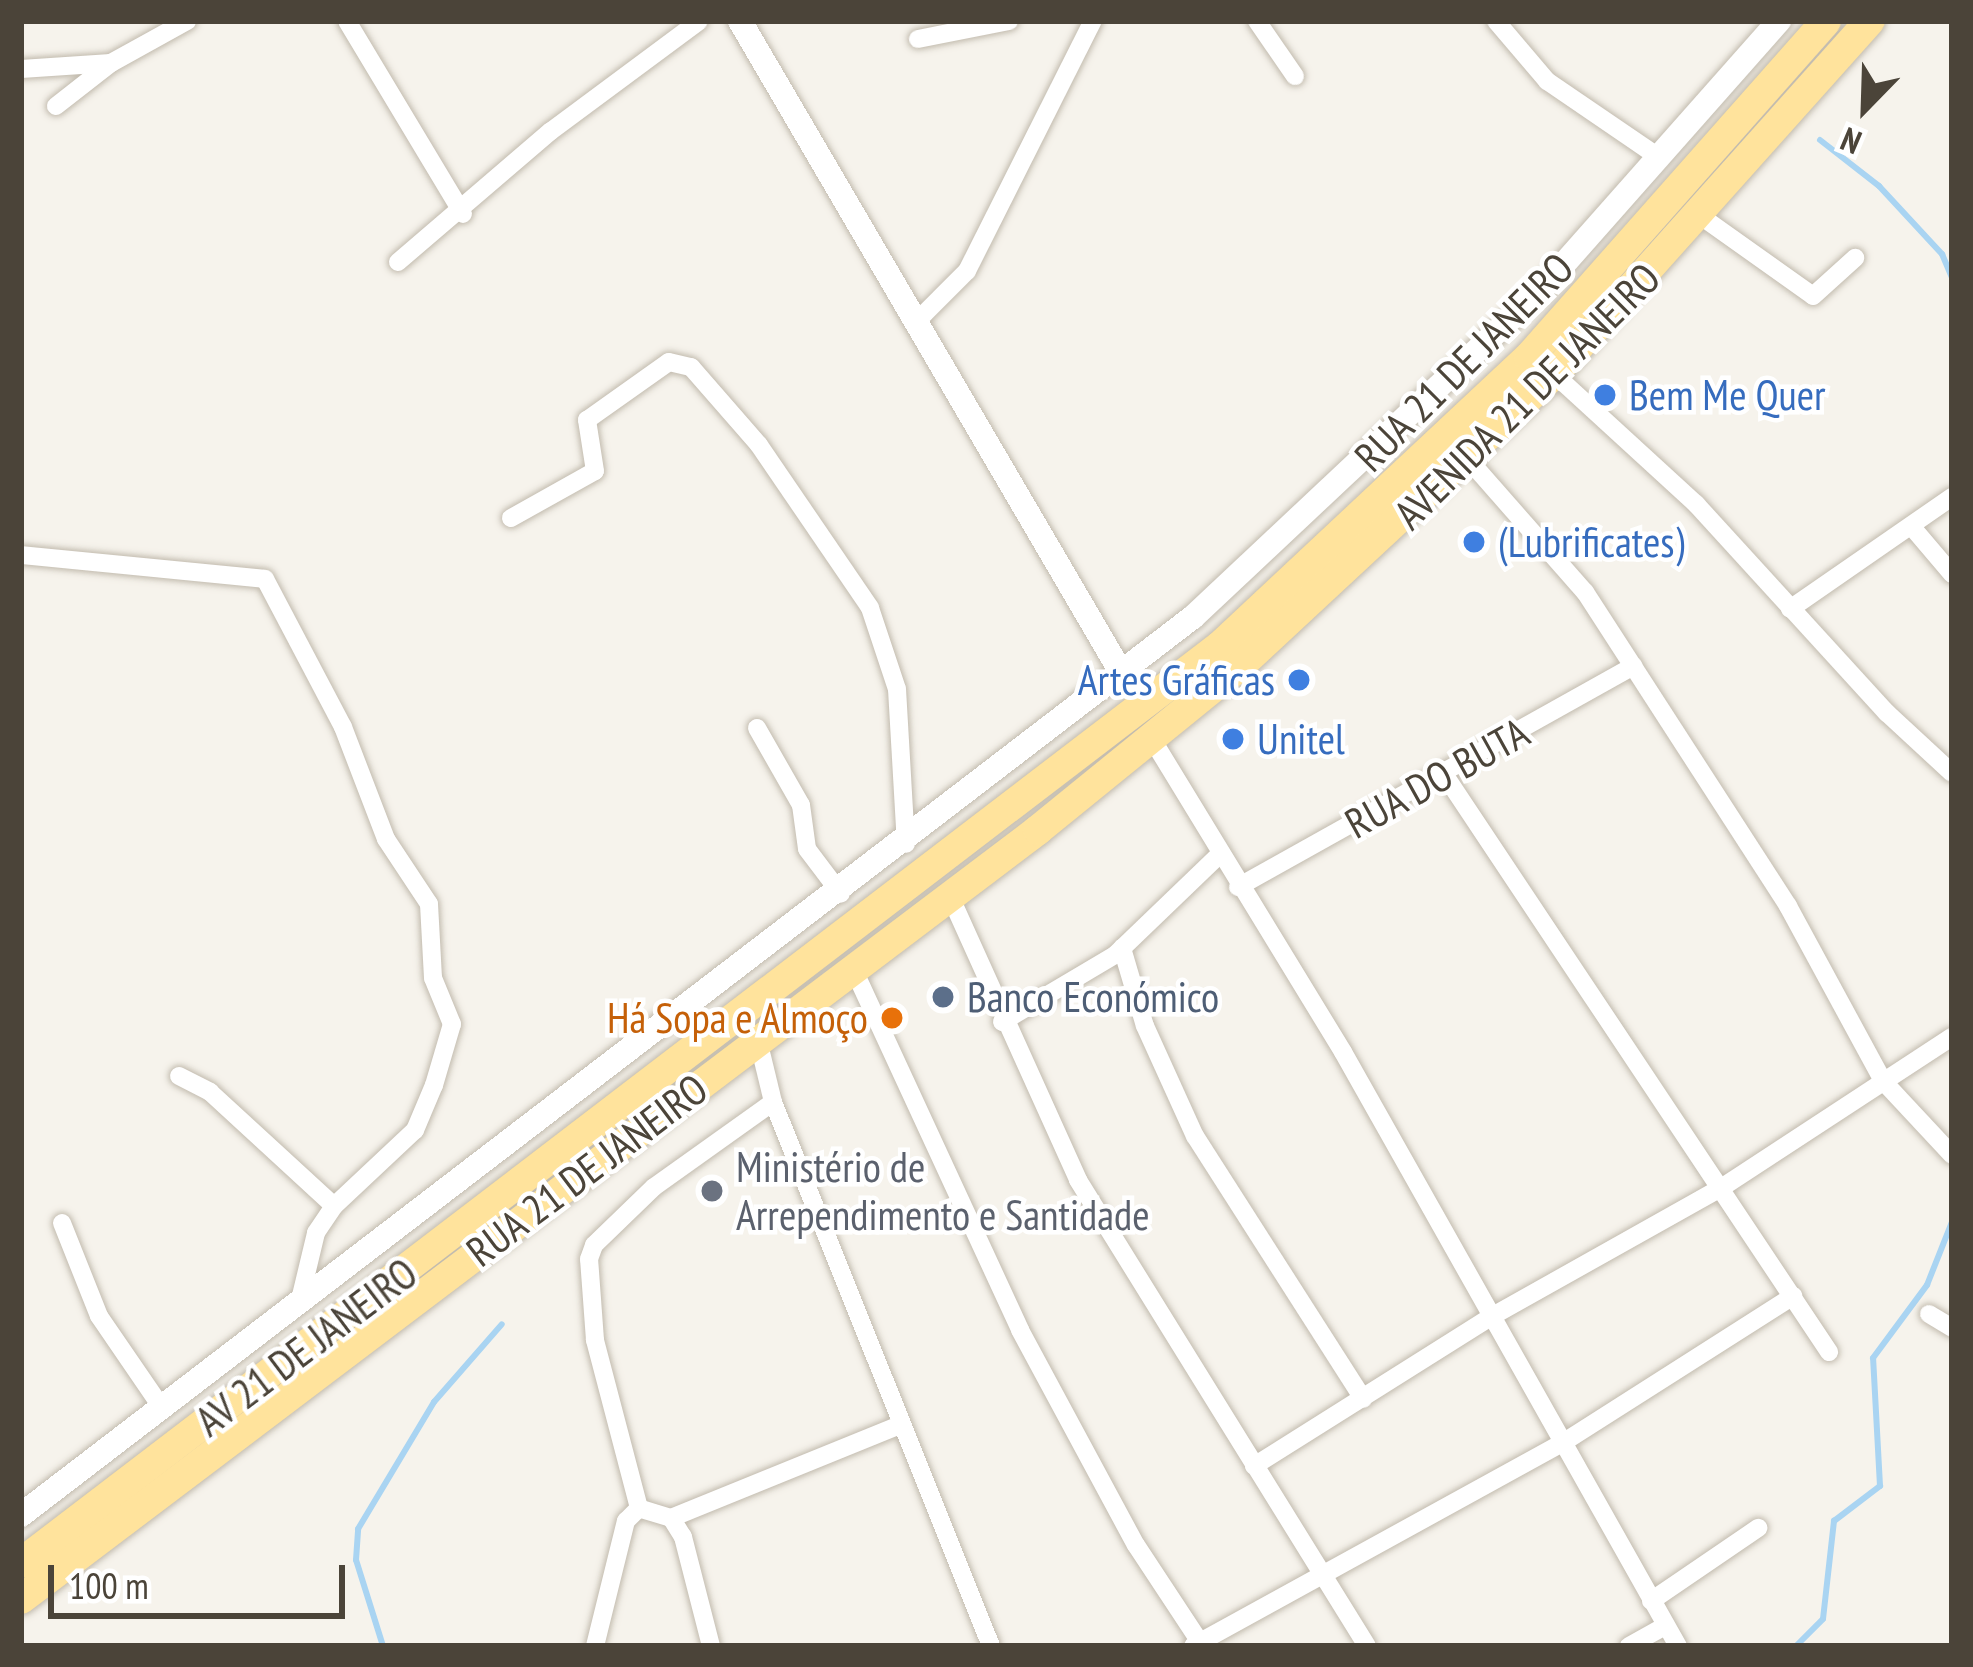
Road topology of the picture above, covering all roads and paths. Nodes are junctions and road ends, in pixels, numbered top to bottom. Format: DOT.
graph roads {
  1 [pos="187,21"];
  2 [pos="347,21"];
  3 [pos="699,21"];
  4 [pos="740,21"];
  5 [pos="1009,21"];
  6 [pos="1093,21"];
  7 [pos="1257,21"];
  8 [pos="1496,21"];
  9 [pos="1779,21"];
  10 [pos="1826,21"];
  11 [pos="1870,21"];
  12 [pos="918,39"];
  13 [pos="111,63"];
  14 [pos="21,69"];
  15 [pos="1294,76"];
  16 [pos="56,106"];
  17 [pos="1660,158"];
  18 [pos="463,214"];
  19 [pos="1702,217"];
  20 [pos="1855,259"];
  21 [pos="398,262"];
  22 [pos="916,322"];
  23 [pos="1555,374"];
  24 [pos="1468,459"];
  25 [pos="1952,497"];
  26 [pos="511,518"];
  27 [pos="1912,527"];
  28 [pos="21,555"];
  29 [pos="1952,574"];
  30 [pos="1790,609"];
  31 [pos="1634,666"];
  32 [pos="1122,674"];
  33 [pos="757,728"];
  34 [pos="1152,739"];
  35 [pos="1952,773"];
  36 [pos="1446,777"];
  37 [pos="992,824"];
  38 [pos="906,844"];
  39 [pos="1220,855"];
  40 [pos="1238,887"];
  41 [pos="841,894"];
  42 [pos="950,896"];
  43 [pos="1122,948"];
  44 [pos="854,968"];
  45 [pos="1002,1022"];
  46 [pos="1952,1037"];
  47 [pos="758,1040"];
  48 [pos="179,1076"];
  49 [pos="1883,1081"];
  50 [pos="773,1102"];
  51 [pos="1952,1155"];
  52 [pos="1724,1186"];
  53 [pos="334,1206"];
  54 [pos="62,1222"];
  55 [pos="1792,1296"];
  56 [pos="299,1304"];
  57 [pos="1929,1314"];
  58 [pos="1489,1318"];
  59 [pos="1952,1328"];
  60 [pos="1829,1352"];
  61 [pos="1363,1399"];
  62 [pos="162,1408"];
  63 [pos="902,1424"];
  64 [pos="1564,1442"];
  65 [pos="1254,1466"];
  66 [pos="639,1508"];
  67 [pos="21,1515"];
  68 [pos="671,1518"];
  69 [pos="1758,1528"];
  70 [pos="21,1564"];
  71 [pos="1324,1574"];
  72 [pos="21,1599"];
  73 [pos="1651,1601"];
  74 [pos="1665,1626"];
  75 [pos="1196,1644"];
  76 [pos="595,1646"];
  77 [pos="711,1646"];
  78 [pos="991,1646"];
  79 [pos="1367,1646"];
  80 [pos="1629,1646"];
  81 [pos="1678,1646"];
  1 -- 13 [label="street"];
  2 -- 18 [label="street"];
  3 -- 18 [label="street"];
  4 -- 22 [label="street"];
  5 -- 12 [label="street"];
  6 -- 22 [label="street"];
  7 -- 15 [label="street"];
  8 -- 17 [label="street"];
  9 -- 17 [label="street, RUA 21 DE JANEIRO"];
  10 -- 37 [label="main road, AVENIDA 21 DE JANEIRO"];
  11 -- 19 [label="main road, AVENIDA 21 DE JANEIRO"];
  13 -- 14 [label="street"];
  13 -- 16 [label="street"];
  17 -- 32 [label="street, RUA 21 DE JANEIRO"];
  18 -- 21 [label="street"];
  19 -- 20 [label="street"];
  19 -- 23 [label="main road, AVENIDA 21 DE JANEIRO"];
  22 -- 32 [label="street"];
  23 -- 24 [label="main road, AVENIDA 21 DE JANEIRO"];
  23 -- 30 [label="street"];
  24 -- 31 [label="street"];
  24 -- 34 [label="main road, AVENIDA 21 DE JANEIRO"];
  25 -- 27 [label="street"];
  26 -- 38 [label="street"];
  27 -- 29 [label="street"];
  27 -- 30 [label="street"];
  28 -- 53 [label="street"];
  30 -- 35 [label="street"];
  31 -- 36 [label="street, RUA DO BUTA"];
  31 -- 49 [label="street"];
  32 -- 38 [label="street, RUA 21 DE JANEIRO"];
  33 -- 41 [label="street"];
  34 -- 39 [label="street"];
  34 -- 42 [label="main road, RUA 21 DE JANEIRO"];
  36 -- 40 [label="street, RUA DO BUTA"];
  36 -- 52 [label="street"];
  37 -- 70 [label="main road, AV 21 DE JANEIRO"];
  38 -- 41 [label="street, RUA 21 DE JANEIRO"];
  39 -- 40 [label="street"];
  39 -- 43 [label="street"];
  40 -- 58 [label="street"];
  41 -- 56 [label="street, RUA 21 DE JANEIRO"];
  42 -- 44 [label="main road, RUA 21 DE JANEIRO"];
  42 -- 45 [label="street"];
  43 -- 45 [label="street"];
  43 -- 61 [label="street"];
  44 -- 47 [label="main road, RUA 21 DE JANEIRO"];
  44 -- 75 [label="street"];
  45 -- 65 [label="street"];
  46 -- 49 [label="street"];
  47 -- 50 [label="street"];
  47 -- 72 [label="main road, RUA 21 DE JANEIRO"];
  48 -- 53 [label="street"];
  49 -- 51 [label="street"];
  49 -- 52 [label="street"];
  50 -- 63 [label="street"];
  50 -- 66 [label="street"];
  52 -- 55 [label="street"];
  52 -- 58 [label="street"];
  53 -- 56 [label="street"];
  54 -- 62 [label="street"];
  55 -- 60 [label="street"];
  55 -- 64 [label="street"];
  56 -- 62 [label="street, RUA 21 DE JANEIRO"];
  57 -- 59 [label="street"];
  58 -- 61 [label="street"];
  58 -- 64 [label="street"];
  61 -- 65 [label="street"];
  62 -- 67 [label="street, RUA 21 DE JANEIRO"];
  63 -- 68 [label="street"];
  63 -- 78 [label="street"];
  64 -- 71 [label="street"];
  64 -- 73 [label="street"];
  65 -- 71 [label="street"];
  66 -- 68 [label="street"];
  66 -- 76 [label="street"];
  68 -- 77 [label="street"];
  69 -- 73 [label="street"];
  71 -- 75 [label="street"];
  71 -- 79 [label="street"];
  73 -- 74 [label="street"];
  74 -- 80 [label="street"];
  74 -- 81 [label="street"];
}
